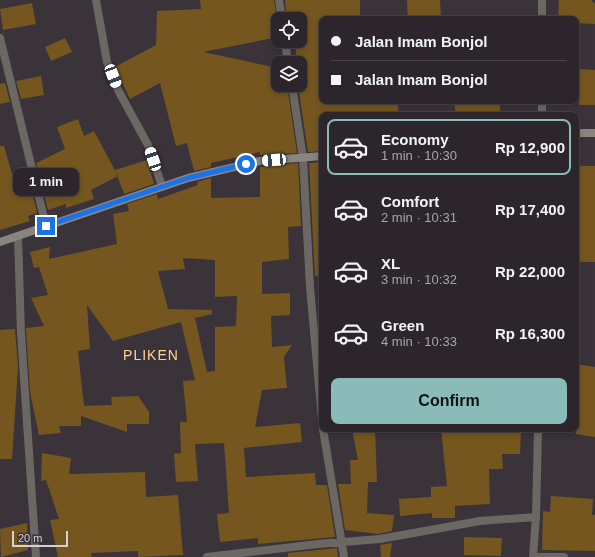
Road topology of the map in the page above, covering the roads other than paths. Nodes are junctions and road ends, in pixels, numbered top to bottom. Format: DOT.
graph roads {
  1 [pos="96,0"];
  2 [pos="279,0"];
  3 [pos="542,0"];
  4 [pos="281,12"];
  5 [pos="542,16"];
  6 [pos="0,38"];
  7 [pos="293,92"];
  8 [pos="579,133"];
  9 [pos="595,133"];
  10 [pos="319,156"];
  11 [pos="302,158"];
  12 [pos="162,186"];
  13 [pos="46,226"];
  14 [pos="18,236"];
  15 [pos="0,242"];
  16 [pos="319,387"];
  17 [pos="324,432"];
  18 [pos="538,432"];
  19 [pos="536,517"];
  20 [pos="342,542"];
  21 [pos="36,557"];
  22 [pos="207,557"];
  23 [pos="344,557"];
  24 [pos="534,557"];
  25 [pos="564,557"];
  1 -- 12 [label="street"];
  2 -- 4 [label="street"];
  3 -- 5 [label="street"];
  6 -- 13 [label="street"];
  7 -- 11 [label="street"];
  8 -- 9 [label="main road"];
  10 -- 11 [label="main road"];
  11 -- 12 [label="main road"];
  11 -- 16 [label="street"];
  12 -- 13 [label="main road"];
  13 -- 14 [label="main road"];
  14 -- 15 [label="main road"];
  14 -- 21 [label="street"];
  17 -- 20 [label="street"];
  18 -- 19 [label="street"];
  19 -- 20 [label="street"];
  19 -- 24 [label="street"];
  20 -- 22 [label="street"];
  20 -- 23 [label="street"];
  24 -- 25 [label="street"];
}
